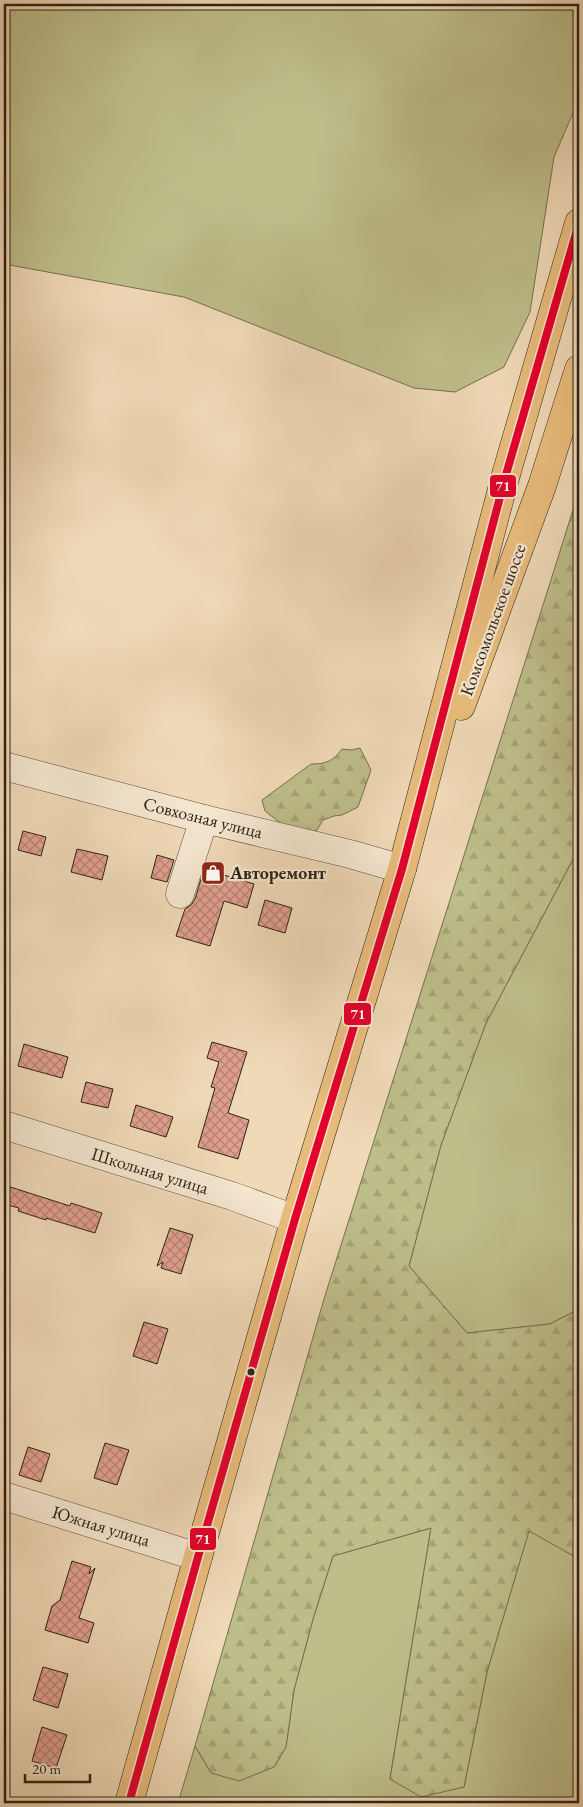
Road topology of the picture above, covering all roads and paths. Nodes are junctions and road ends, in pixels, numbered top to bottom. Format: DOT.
graph roads {
  1 [pos="579,224"];
  2 [pos="579,370"];
  3 [pos="506,478"];
  4 [pos="542,486"];
  5 [pos="4,766"];
  6 [pos="204,819"];
  7 [pos="402,869"];
  8 [pos="180,894"];
  9 [pos="4,1125"];
  10 [pos="295,1219"];
  11 [pos="4,1496"];
  12 [pos="198,1557"];
  13 [pos="129,1803"];
  1 -- 3 [label="main road, Комсомольское шоссе"];
  2 -- 4 [label="main road, Комсомольское шоссе"];
  3 -- 4 [label="main road"];
  3 -- 7 [label="main road, Комсомольское шоссе"];
  4 -- 7 [label="main road, Комсомольское шоссе"];
  5 -- 6 [label="street, Совхозная улица"];
  6 -- 7 [label="street, Совхозная улица"];
  6 -- 8 [label="street"];
  7 -- 10 [label="main road, Комсомольское шоссе"];
  9 -- 10 [label="street, Школьная улица"];
  10 -- 12 [label="main road, Комсомольское шоссе"];
  11 -- 12 [label="street, Южная улица"];
  12 -- 13 [label="main road, Комсомольское шоссе"];
}
